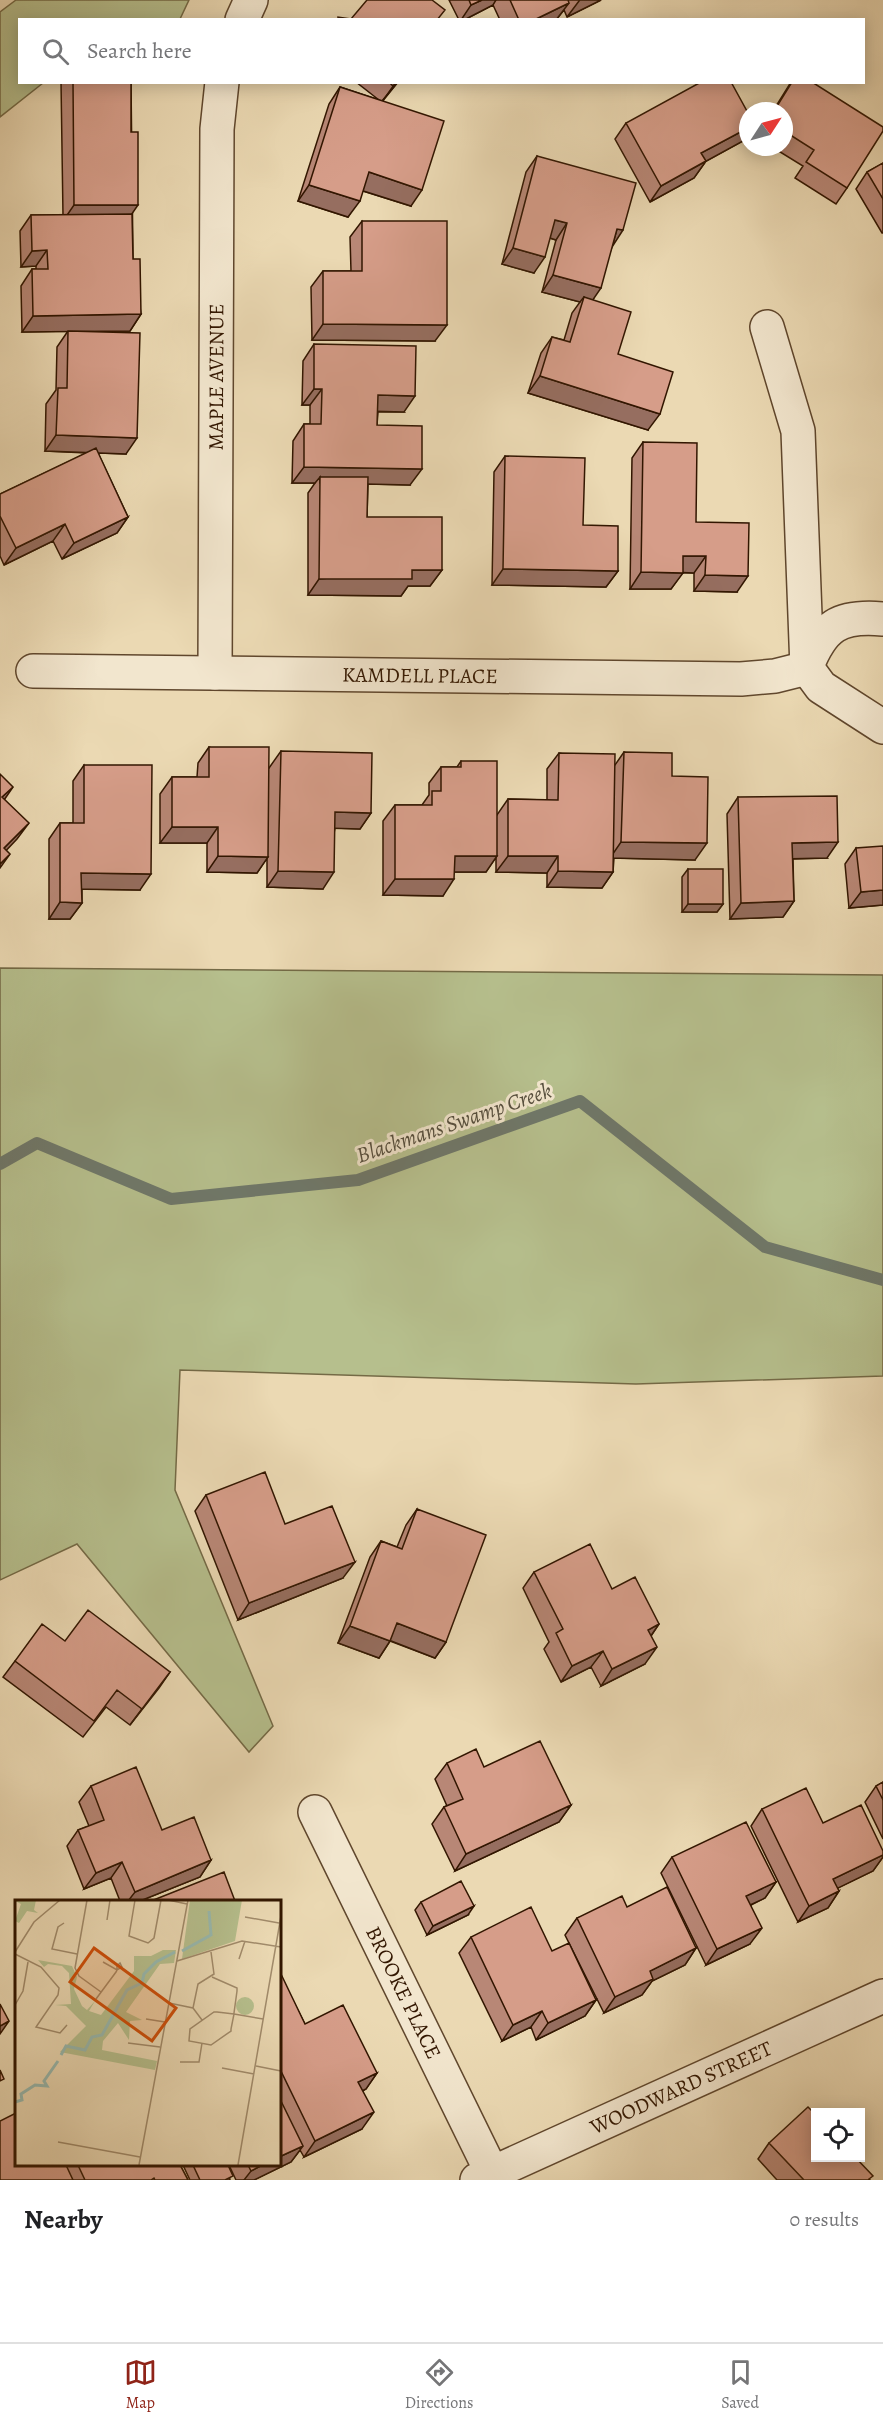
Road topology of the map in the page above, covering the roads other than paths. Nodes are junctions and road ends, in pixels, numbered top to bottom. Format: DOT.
graph roads {
  1 [pos="251,0"];
  2 [pos="243,18"];
  3 [pos="222,84"];
  4 [pos="767,327"];
  5 [pos="883,619"];
  6 [pos="807,668"];
  7 [pos="33,671"];
  8 [pos="215,673"];
  9 [pos="883,727"];
  10 [pos="315,1812"];
  11 [pos="880,2004"];
  12 [pos="485,2176"];
  1 -- 2 [label="street"];
  3 -- 8 [label="street, MAPLE AVENUE"];
  4 -- 6 [label="street"];
  5 -- 6 [label="street"];
  6 -- 8 [label="street, KAMDELL PLACE"];
  6 -- 9 [label="street"];
  7 -- 8 [label="street, KAMDELL PLACE"];
  10 -- 12 [label="street, BROOKE PLACE"];
  11 -- 12 [label="street, WOODWARD STREET"];
}
